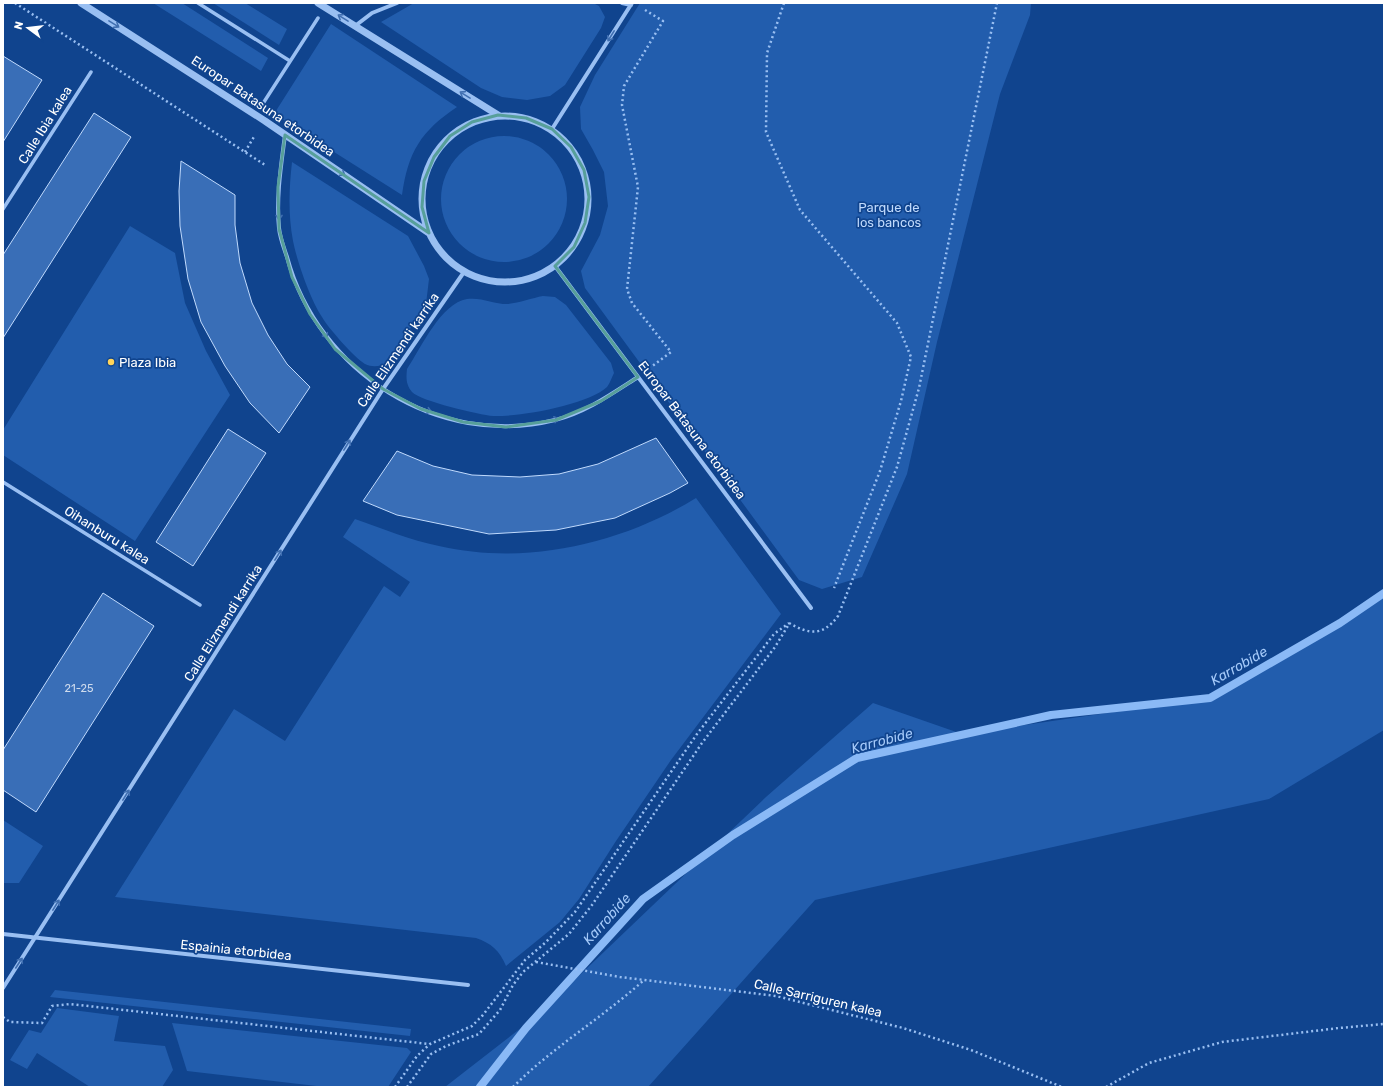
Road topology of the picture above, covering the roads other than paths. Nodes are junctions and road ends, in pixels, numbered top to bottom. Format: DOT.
graph roads {
  1 [pos="81,3"];
  2 [pos="198,3"];
  3 [pos="318,3"];
  4 [pos="397,3"];
  5 [pos="622,3"];
  6 [pos="631,4"];
  7 [pos="318,18"];
  8 [pos="355,26"];
  9 [pos="290,61"];
  10 [pos="91,72"];
  11 [pos="262,105"];
  12 [pos="498,116"];
  13 [pos="552,129"];
  14 [pos="285,135"];
  15 [pos="3,209"];
  16 [pos="429,233"];
  17 [pos="555,266"];
  18 [pos="464,272"];
  19 [pos="638,377"];
  20 [pos="383,389"];
  21 [pos="3,482"];
  22 [pos="200,605"];
  23 [pos="811,608"];
  24 [pos="3,934"];
  25 [pos="35,938"];
  26 [pos="468,985"];
  27 [pos="3,988"];
  1 -- 14 [label="street, Europar Batasuna etorbidea, one-way"];
  2 -- 9 [label="street"];
  8 -- 3 [label="street, one-way"];
  4 -- 8 [label="street"];
  5 -- 6 [label="street"];
  6 -- 13 [label="street, one-way"];
  7 -- 9 [label="street, Europar Batasuna etorbidea"];
  12 -- 8 [label="street, one-way"];
  9 -- 11 [label="street, Europar Batasuna etorbidea"];
  10 -- 15 [label="street, Calle Ibia kalea"];
  12 -- 13 [label="street"];
  12 -- 16 [label="street"];
  13 -- 17 [label="street"];
  14 -- 16 [label="street, Europar Batasuna etorbidea, one-way"];
  14 -- 20 [label="street, one-way"];
  16 -- 18 [label="street"];
  17 -- 18 [label="street"];
  17 -- 19 [label="street, Europar Batasuna etorbidea"];
  18 -- 20 [label="street, Calle Elizmendi karrika"];
  20 -- 19 [label="street, one-way"];
  19 -- 23 [label="street, Europar Batasuna etorbidea"];
  25 -- 20 [label="street, Calle Elizmendi karrika, one-way"];
  21 -- 22 [label="street, Oihanburu kalea"];
  24 -- 25 [label="street, Espainia etorbidea"];
  25 -- 26 [label="street, Espainia etorbidea"];
  27 -- 25 [label="street, Calle Elizmendi karrika, one-way"];
}
